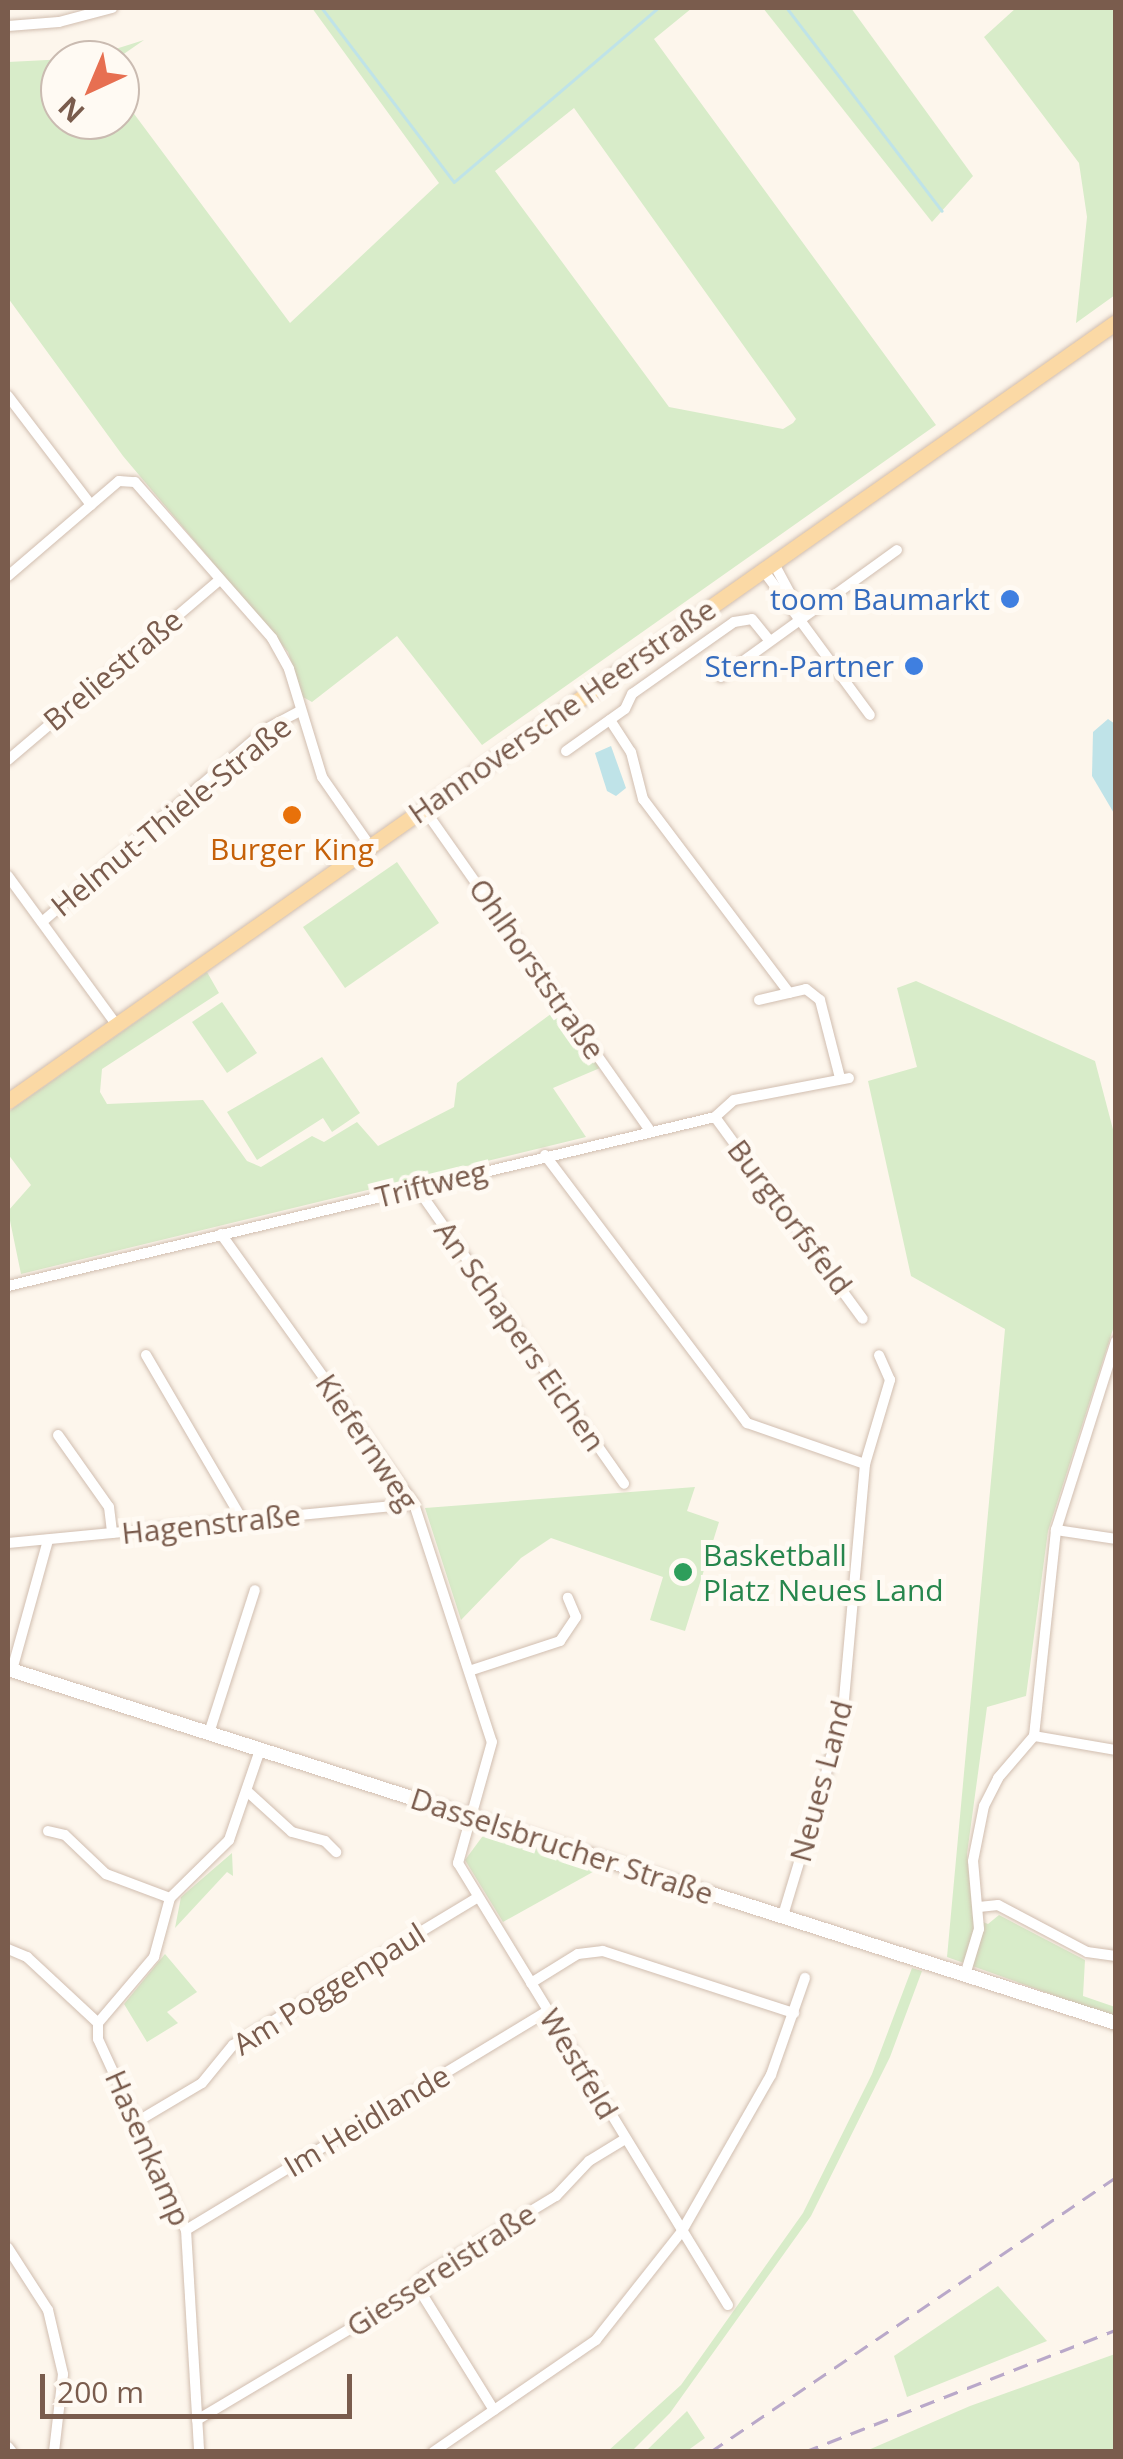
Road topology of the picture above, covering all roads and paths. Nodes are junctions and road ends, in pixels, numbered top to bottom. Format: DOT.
graph roads {
  1 [pos="112,8"];
  2 [pos="8,26"];
  3 [pos="1116,322"];
  4 [pos="8,396"];
  5 [pos="92,505"];
  6 [pos="897,550"];
  7 [pos="768,566"];
  8 [pos="8,576"];
  9 [pos="218,581"];
  10 [pos="802,618"];
  11 [pos="770,641"];
  12 [pos="721,677"];
  13 [pos="300,711"];
  14 [pos="870,715"];
  15 [pos="610,720"];
  16 [pos="566,751"];
  17 [pos="8,760"];
  18 [pos="424,809"];
  19 [pos="370,846"];
  20 [pos="8,876"];
  21 [pos="42,922"];
  22 [pos="790,993"];
  23 [pos="760,1000"];
  24 [pos="116,1024"];
  25 [pos="8,1100"];
  26 [pos="714,1117"];
  27 [pos="650,1130"];
  28 [pos="546,1154"];
  29 [pos="417,1188"];
  30 [pos="221,1234"];
  31 [pos="8,1286"];
  32 [pos="863,1319"];
  33 [pos="1116,1342"];
  34 [pos="146,1355"];
  35 [pos="879,1355"];
  36 [pos="58,1436"];
  37 [pos="866,1464"];
  38 [pos="624,1484"];
  39 [pos="414,1504"];
  40 [pos="242,1521"];
  41 [pos="1056,1530"];
  42 [pos="112,1533"];
  43 [pos="1116,1539"];
  44 [pos="48,1540"];
  45 [pos="8,1543"];
  46 [pos="256,1590"];
  47 [pos="568,1598"];
  48 [pos="10,1670"];
  49 [pos="470,1671"];
  50 [pos="209,1733"];
  51 [pos="1034,1736"];
  52 [pos="260,1750"];
  53 [pos="1116,1750"];
  54 [pos="248,1792"];
  55 [pos="468,1816"];
  56 [pos="48,1830"];
  57 [pos="336,1852"];
  58 [pos="478,1897"];
  59 [pos="170,1898"];
  60 [pos="978,1908"];
  61 [pos="783,1916"];
  62 [pos="8,1949"];
  63 [pos="1116,1956"];
  64 [pos="966,1974"];
  65 [pos="805,1978"];
  66 [pos="531,1983"];
  67 [pos="547,2011"];
  68 [pos="794,2013"];
  69 [pos="98,2023"];
  70 [pos="1116,2023"];
  71 [pos="138,2121"];
  72 [pos="625,2140"];
  73 [pos="186,2230"];
  74 [pos="682,2231"];
  75 [pos="8,2248"];
  76 [pos="417,2286"];
  77 [pos="728,2305"];
  78 [pos="494,2410"];
  79 [pos="197,2420"];
  80 [pos="54,2452"];
  81 [pos="198,2452"];
  82 [pos="432,2452"];
  1 -- 2 [label="street"];
  3 -- 7 [label="main road, Hannoversche Heerstraße"];
  4 -- 5 [label="street"];
  5 -- 8 [label="street"];
  5 -- 9 [label="street"];
  6 -- 10 [label="street"];
  7 -- 10 [label="street"];
  7 -- 18 [label="main road, Hannoversche Heerstraße"];
  9 -- 13 [label="street"];
  9 -- 17 [label="street, Breliestraße"];
  10 -- 11 [label="street"];
  10 -- 14 [label="street"];
  11 -- 12 [label="street"];
  11 -- 15 [label="street"];
  13 -- 19 [label="street"];
  13 -- 21 [label="street, Helmut-Thiele-Straße"];
  15 -- 16 [label="street"];
  15 -- 22 [label="street"];
  18 -- 19 [label="main road, Hannoversche Heerstraße"];
  18 -- 27 [label="street, Ohlhorststraße"];
  19 -- 24 [label="main road, Hannoversche Heerstraße"];
  20 -- 21 [label="street"];
  21 -- 24 [label="street"];
  22 -- 23 [label="street"];
  22 -- 26 [label="street, Triftweg"];
  24 -- 25 [label="main road, Hannoversche Heerstraße"];
  26 -- 27 [label="street, Triftweg"];
  26 -- 32 [label="street, Burgtorfsfeld"];
  27 -- 28 [label="street, Triftweg"];
  28 -- 29 [label="street, Triftweg"];
  28 -- 37 [label="street"];
  29 -- 30 [label="street, Triftweg"];
  29 -- 38 [label="street, An Schapers Eichen"];
  30 -- 31 [label="street, Triftweg"];
  30 -- 39 [label="street, Kiefernweg"];
  33 -- 41 [label="street"];
  34 -- 40 [label="street"];
  35 -- 37 [label="street, Neues Land"];
  36 -- 42 [label="street"];
  37 -- 61 [label="street, Neues Land"];
  39 -- 40 [label="street, Hagenstraße"];
  39 -- 49 [label="street, Kiefernweg"];
  40 -- 42 [label="street, Hagenstraße"];
  41 -- 43 [label="street"];
  41 -- 51 [label="street"];
  42 -- 44 [label="street, Hagenstraße"];
  44 -- 45 [label="street, Hagenstraße"];
  44 -- 48 [label="street"];
  46 -- 50 [label="street"];
  47 -- 49 [label="street"];
  48 -- 50 [label="street, Dasselsbrucher Straße"];
  49 -- 55 [label="street, Kiefernweg"];
  50 -- 52 [label="street, Dasselsbrucher Straße"];
  51 -- 53 [label="street"];
  51 -- 60 [label="street"];
  52 -- 54 [label="street"];
  52 -- 55 [label="street, Dasselsbrucher Straße"];
  54 -- 57 [label="street"];
  54 -- 59 [label="street"];
  55 -- 58 [label="street, Westfeld"];
  55 -- 61 [label="street, Dasselsbrucher Straße"];
  56 -- 59 [label="street"];
  58 -- 66 [label="street, Westfeld"];
  58 -- 71 [label="street, Am Poggenpaul"];
  59 -- 69 [label="street"];
  60 -- 63 [label="street"];
  60 -- 64 [label="street"];
  61 -- 64 [label="street, Dasselsbrucher Straße"];
  62 -- 69 [label="street, Hasenkamp"];
  64 -- 70 [label="street, Dasselsbrucher Straße"];
  65 -- 68 [label="street"];
  66 -- 67 [label="street, Westfeld"];
  66 -- 68 [label="street"];
  67 -- 72 [label="street, Westfeld"];
  67 -- 73 [label="street, Im Heidlande"];
  68 -- 74 [label="street"];
  69 -- 71 [label="street, Hasenkamp"];
  71 -- 73 [label="street, Hasenkamp"];
  72 -- 74 [label="street, Westfeld"];
  72 -- 76 [label="street, Giessereistraße"];
  73 -- 79 [label="street, Hasenkamp"];
  74 -- 77 [label="street, Westfeld"];
  74 -- 78 [label="street"];
  75 -- 80 [label="street"];
  76 -- 78 [label="street"];
  76 -- 79 [label="street, Giessereistraße"];
  78 -- 82 [label="street"];
  79 -- 81 [label="street, Hasenkamp"];
}
